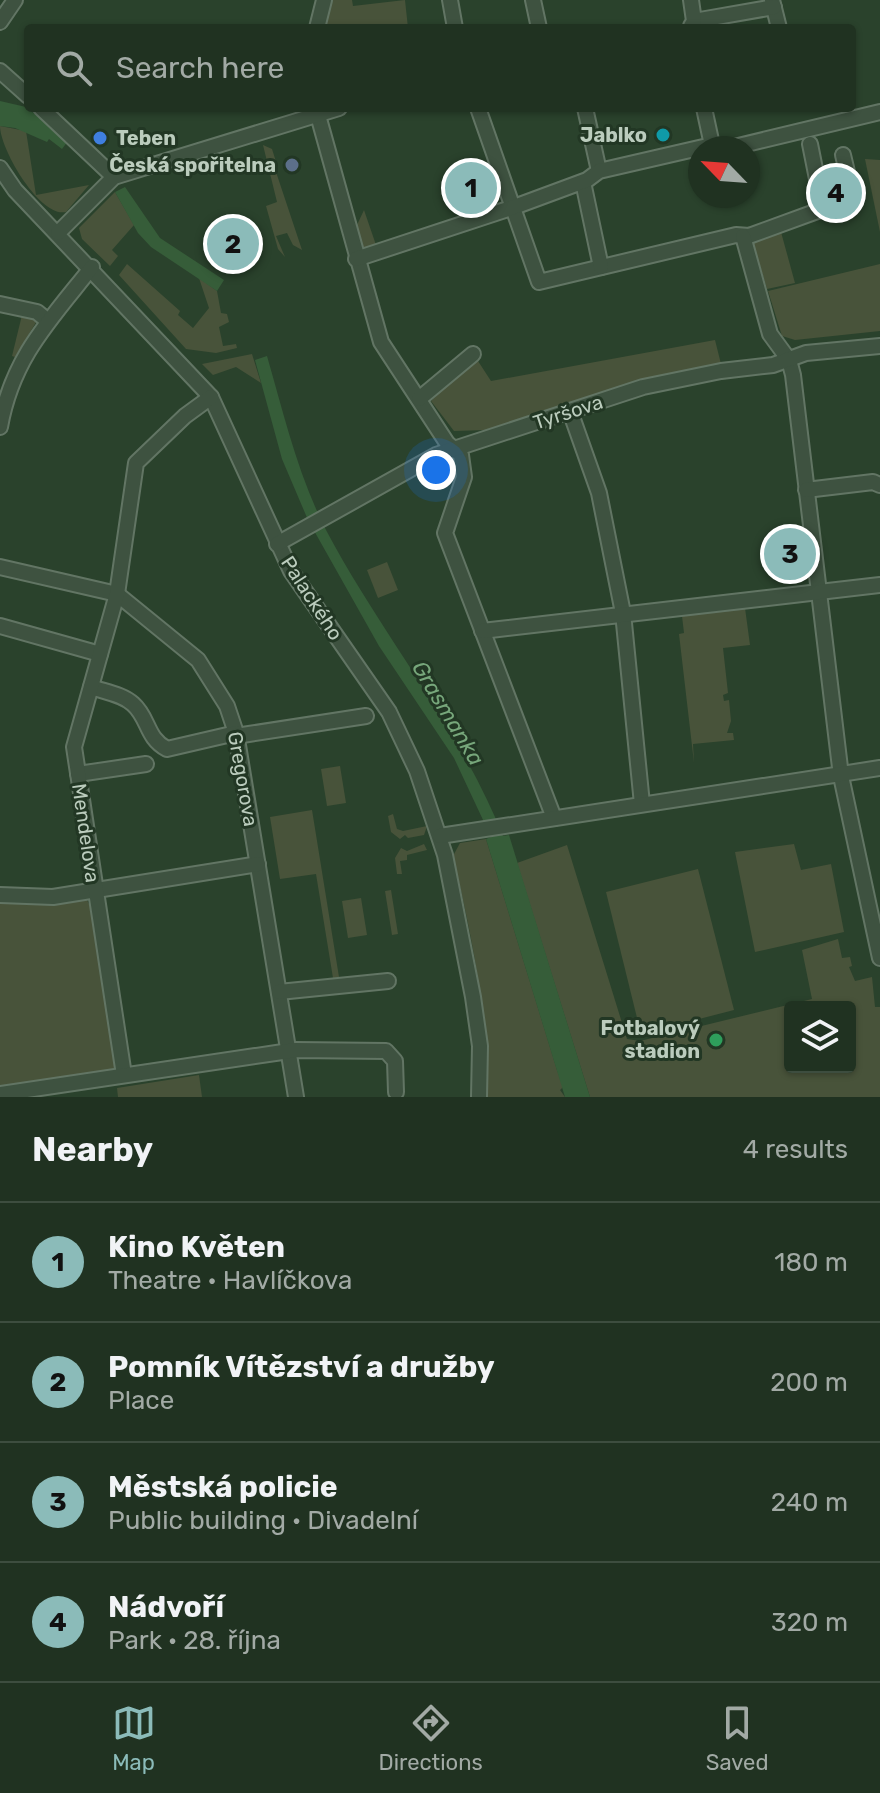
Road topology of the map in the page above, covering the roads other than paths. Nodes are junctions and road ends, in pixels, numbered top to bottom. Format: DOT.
graph roads {
  1 [pos="15,0"];
  2 [pos="324,0"];
  3 [pos="450,0"];
  4 [pos="533,0"];
  5 [pos="691,0"];
  6 [pos="773,3"];
  7 [pos="0,11"];
  8 [pos="0,22"];
  9 [pos="318,24"];
  10 [pos="454,24"];
  11 [pos="538,24"];
  12 [pos="692,24"];
  13 [pos="696,24"];
  14 [pos="778,24"];
  15 [pos="0,71"];
  16 [pos="0,86"];
  17 [pos="22,91"];
  18 [pos="45,112"];
  19 [pos="316,112"];
  20 [pos="479,112"];
  21 [pos="586,112"];
  22 [pos="705,112"];
  23 [pos="880,112"];
  24 [pos="713,136"];
  25 [pos="808,136"];
  26 [pos="760,143"];
  27 [pos="688,152"];
  28 [pos="843,155"];
  29 [pos="0,169"];
  30 [pos="599,171"];
  31 [pos="114,177"];
  32 [pos="583,182"];
  33 [pos="514,207"];
  34 [pos="823,209"];
  35 [pos="58,233"];
  36 [pos="743,236"];
  37 [pos="356,259"];
  38 [pos="92,267"];
  39 [pos="601,267"];
  40 [pos="0,304"];
  41 [pos="48,321"];
  42 [pos="880,346"];
  43 [pos="473,354"];
  44 [pos="789,360"];
  45 [pos="211,397"];
  46 [pos="419,399"];
  47 [pos="570,411"];
  48 [pos="0,427"];
  49 [pos="454,449"];
  50 [pos="880,485"];
  51 [pos="806,490"];
  52 [pos="277,544"];
  53 [pos="0,567"];
  54 [pos="880,585"];
  55 [pos="818,592"];
  56 [pos="117,594"];
  57 [pos="623,613"];
  58 [pos="0,626"];
  59 [pos="482,631"];
  60 [pos="100,654"];
  61 [pos="91,687"];
  62 [pos="366,716"];
  63 [pos="236,734"];
  64 [pos="146,764"];
  65 [pos="880,768"];
  66 [pos="78,774"];
  67 [pos="841,776"];
  68 [pos="642,804"];
  69 [pos="554,818"];
  70 [pos="440,836"];
  71 [pos="258,864"];
  72 [pos="95,890"];
  73 [pos="0,895"];
  74 [pos="880,958"];
  75 [pos="388,981"];
  76 [pos="279,992"];
  77 [pos="289,1051"];
  78 [pos="124,1075"];
  79 [pos="396,1092"];
  80 [pos="0,1094"];
  81 [pos="296,1097"];
  82 [pos="479,1097"];
  1 -- 7 [label="street"];
  1 -- 8 [label="street"];
  2 -- 9 [label="street"];
  3 -- 10 [label="street"];
  4 -- 11 [label="street"];
  5 -- 12 [label="street"];
  6 -- 13 [label="street"];
  6 -- 14 [label="street"];
  15 -- 17 [label="street"];
  16 -- 17 [label="street"];
  18 -- 31 [label="street"];
  19 -- 31 [label="street"];
  19 -- 37 [label="street"];
  20 -- 33 [label="street"];
  21 -- 30 [label="street"];
  22 -- 24 [label="street"];
  23 -- 25 [label="street"];
  25 -- 26 [label="street"];
  25 -- 34 [label="street"];
  27 -- 30 [label="street"];
  28 -- 34 [label="street"];
  29 -- 35 [label="street, Palackého"];
  30 -- 32 [label="street"];
  31 -- 35 [label="street"];
  32 -- 33 [label="street"];
  32 -- 39 [label="street"];
  33 -- 37 [label="street"];
  33 -- 39 [label="street"];
  34 -- 36 [label="street"];
  35 -- 38 [label="street, Palackého"];
  36 -- 39 [label="street"];
  36 -- 44 [label="street"];
  37 -- 46 [label="street"];
  38 -- 41 [label="street"];
  38 -- 45 [label="street, Palackého"];
  40 -- 41 [label="street"];
  41 -- 48 [label="street"];
  42 -- 44 [label="street, Tyršova"];
  43 -- 46 [label="street"];
  44 -- 47 [label="street, Tyršova"];
  44 -- 51 [label="street"];
  45 -- 52 [label="street, Palackého"];
  45 -- 56 [label="street"];
  46 -- 49 [label="street"];
  47 -- 49 [label="street, Tyršova"];
  47 -- 57 [label="street"];
  49 -- 52 [label="street, Tyršova"];
  49 -- 59 [label="street"];
  50 -- 51 [label="street"];
  51 -- 55 [label="street"];
  52 -- 70 [label="street, Palackého"];
  53 -- 56 [label="street"];
  54 -- 55 [label="street"];
  55 -- 57 [label="street"];
  55 -- 67 [label="street"];
  56 -- 60 [label="street, Mendelova"];
  56 -- 63 [label="street, Gregorova"];
  57 -- 59 [label="street"];
  57 -- 68 [label="street"];
  58 -- 60 [label="street"];
  59 -- 69 [label="street"];
  60 -- 61 [label="street, Mendelova"];
  61 -- 63 [label="street"];
  61 -- 66 [label="street, Mendelova"];
  62 -- 63 [label="street"];
  63 -- 71 [label="street, Gregorova"];
  64 -- 66 [label="street"];
  65 -- 67 [label="street"];
  66 -- 72 [label="street, Mendelova"];
  67 -- 68 [label="street"];
  67 -- 74 [label="street"];
  68 -- 69 [label="street"];
  69 -- 70 [label="street"];
  70 -- 82 [label="street, Palackého"];
  71 -- 72 [label="street"];
  71 -- 76 [label="street, Gregorova"];
  72 -- 73 [label="street"];
  72 -- 78 [label="street, Mendelova"];
  75 -- 76 [label="street"];
  76 -- 77 [label="street, Gregorova"];
  77 -- 78 [label="street"];
  77 -- 79 [label="street"];
  77 -- 81 [label="street, Gregorova"];
  78 -- 80 [label="street"];
}
